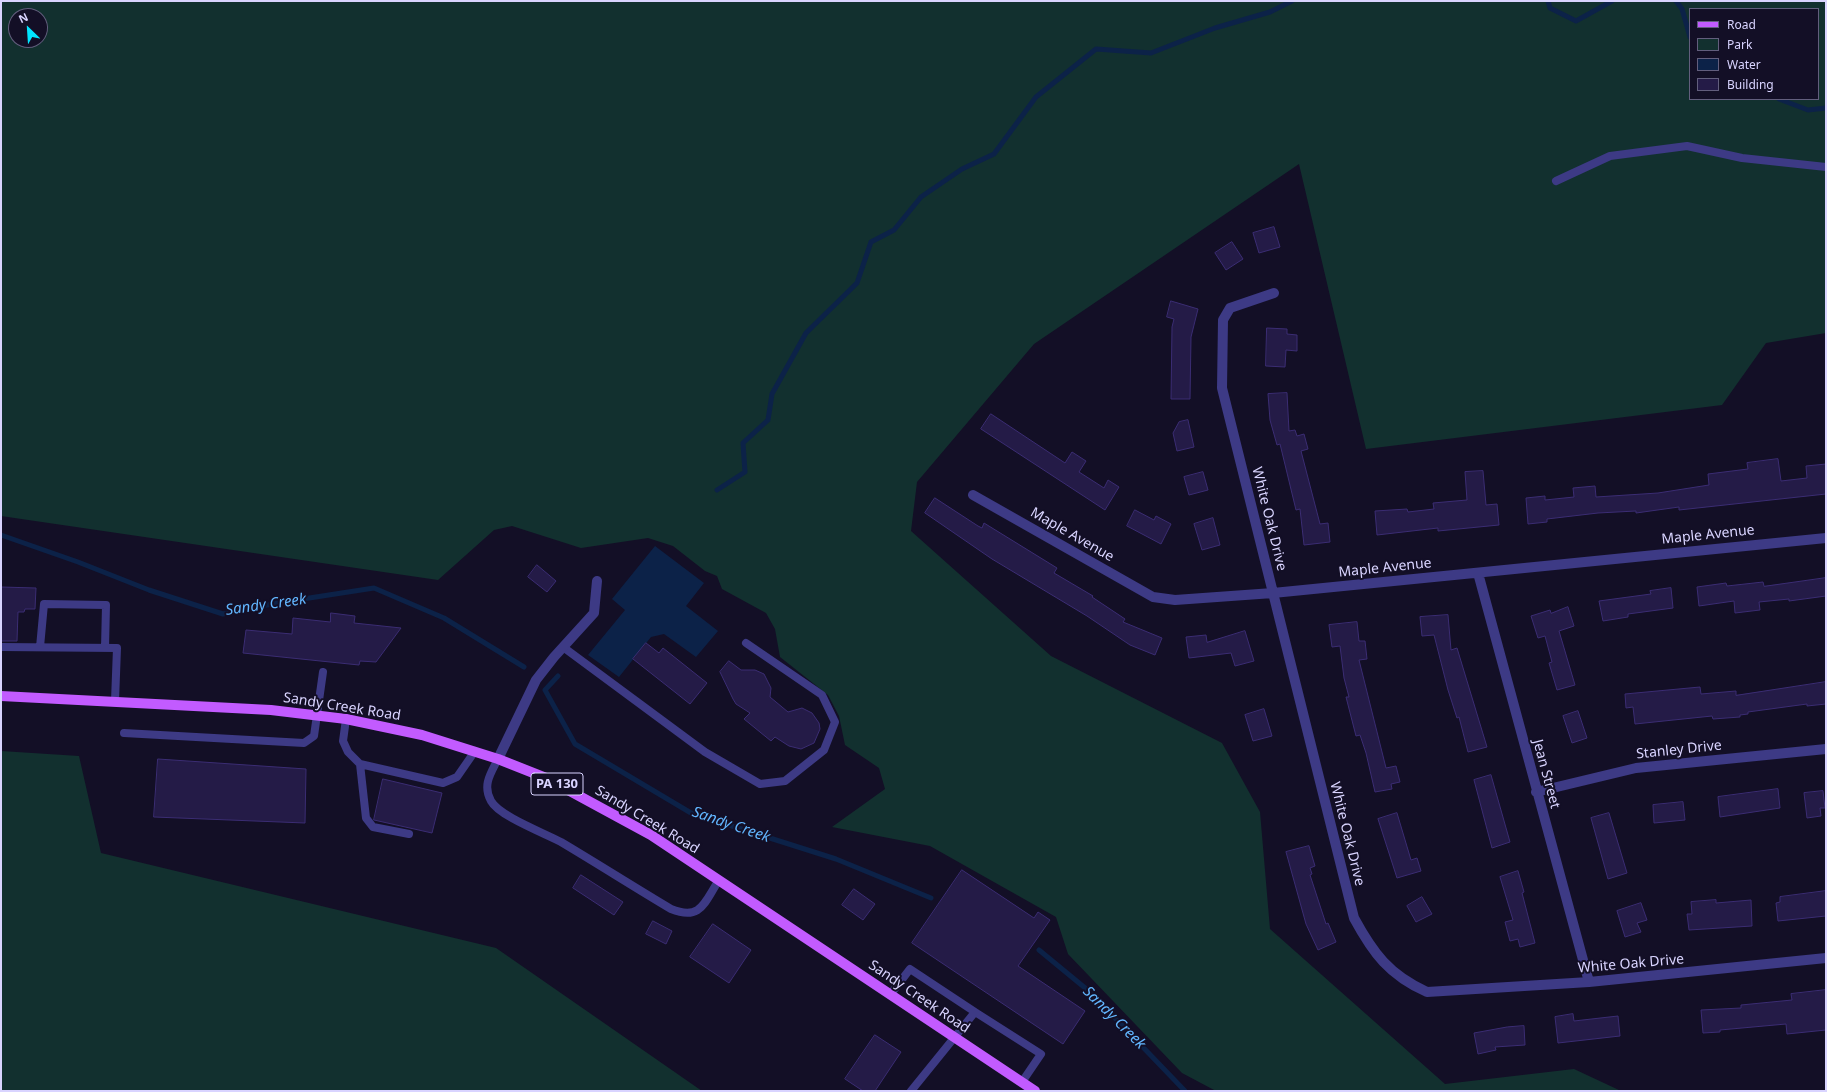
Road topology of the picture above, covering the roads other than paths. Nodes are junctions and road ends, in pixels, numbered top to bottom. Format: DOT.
graph roads {
  1 [pos="1826,167"];
  2 [pos="1556,181"];
  3 [pos="1274,293"];
  4 [pos="973,495"];
  5 [pos="1826,538"];
  6 [pos="1478,573"];
  7 [pos="597,581"];
  8 [pos="1272,594"];
  9 [pos="746,643"];
  10 [pos="1,647"];
  11 [pos="40,647"];
  12 [pos="563,647"];
  13 [pos="105,648"];
  14 [pos="323,672"];
  15 [pos="1,696"];
  16 [pos="115,701"];
  17 [pos="318,716"];
  18 [pos="346,719"];
  19 [pos="124,733"];
  20 [pos="1826,749"];
  21 [pos="475,752"];
  22 [pos="498,759"];
  23 [pos="360,764"];
  24 [pos="1536,792"];
  25 [pos="409,834"];
  26 [pos="719,880"];
  27 [pos="1826,958"];
  28 [pos="1589,982"];
  29 [pos="890,994"];
  30 [pos="975,1012"];
  31 [pos="955,1038"];
  32 [pos="1022,1082"];
  33 [pos="911,1091"];
  34 [pos="1035,1091"];
  1 -- 2 [label="lane"];
  3 -- 8 [label="street, White Oak Drive"];
  4 -- 8 [label="street, Maple Avenue"];
  5 -- 6 [label="street, Maple Avenue"];
  6 -- 8 [label="street, Maple Avenue"];
  6 -- 24 [label="street, Jean Street"];
  7 -- 12 [label="street"];
  8 -- 28 [label="street, White Oak Drive"];
  9 -- 12 [label="lane"];
  10 -- 11 [label="lane"];
  11 -- 13 [label="lane"];
  11 -- 13 [label="lane"];
  12 -- 22 [label="street"];
  13 -- 16 [label="lane"];
  14 -- 17 [label="lane"];
  15 -- 16 [label="main road, Sandy Creek Road / PA 130"];
  16 -- 17 [label="main road, Sandy Creek Road / PA 130"];
  17 -- 18 [label="main road, Sandy Creek Road / PA 130"];
  17 -- 19 [label="lane"];
  18 -- 21 [label="main road, Sandy Creek Road / PA 130"];
  18 -- 23 [label="lane"];
  20 -- 24 [label="street, Stanley Drive"];
  21 -- 22 [label="main road, Sandy Creek Road / PA 130"];
  21 -- 23 [label="lane"];
  22 -- 26 [label="main road, Sandy Creek Road / PA 130"];
  22 -- 26 [label="lane"];
  23 -- 25 [label="lane"];
  24 -- 28 [label="street, Jean Street"];
  26 -- 29 [label="main road, Sandy Creek Road / PA 130"];
  27 -- 28 [label="street, White Oak Drive"];
  29 -- 30 [label="lane"];
  29 -- 31 [label="main road, Sandy Creek Road / PA 130"];
  30 -- 31 [label="lane"];
  30 -- 32 [label="lane"];
  31 -- 32 [label="main road, Sandy Creek Road / PA 130"];
  31 -- 33 [label="lane"];
  32 -- 34 [label="main road, Sandy Creek Road / PA 130"];
}
